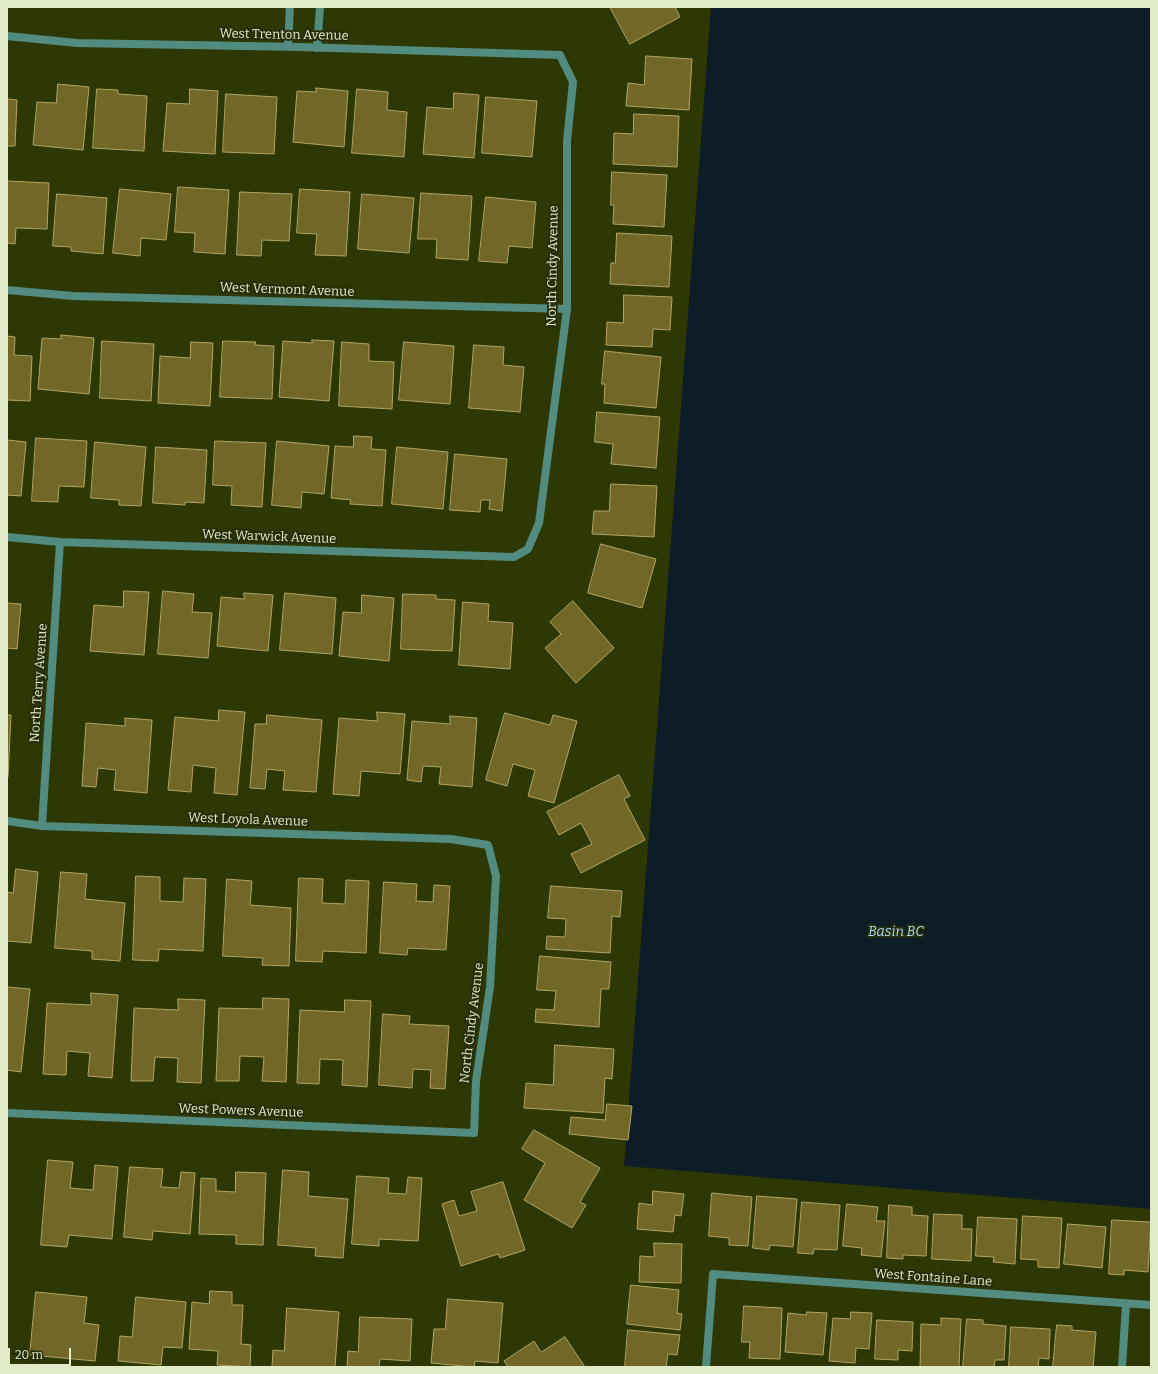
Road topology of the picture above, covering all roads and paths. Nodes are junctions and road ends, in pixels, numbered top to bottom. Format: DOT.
graph roads {
  1 [pos="290,7"];
  2 [pos="320,7"];
  3 [pos="7,36"];
  4 [pos="288,47"];
  5 [pos="317,48"];
  6 [pos="560,55"];
  7 [pos="7,290"];
  8 [pos="567,309"];
  9 [pos="7,537"];
  10 [pos="60,542"];
  11 [pos="528,549"];
  12 [pos="7,821"];
  13 [pos="42,826"];
  14 [pos="488,845"];
  15 [pos="7,1114"];
  16 [pos="474,1134"];
  17 [pos="1126,1304"];
  18 [pos="1151,1305"];
  19 [pos="706,1367"];
  20 [pos="1122,1367"];
  1 -- 4 [label="street"];
  2 -- 5 [label="street"];
  3 -- 4 [label="street, West Trenton Avenue"];
  4 -- 5 [label="street, West Trenton Avenue"];
  5 -- 6 [label="street, West Trenton Avenue"];
  6 -- 8 [label="street, North Cindy Avenue"];
  7 -- 8 [label="street, West Vermont Avenue"];
  8 -- 11 [label="street, North Cindy Avenue"];
  9 -- 10 [label="street, West Warwick Avenue"];
  10 -- 11 [label="street, West Warwick Avenue"];
  10 -- 13 [label="street, North Terry Avenue"];
  12 -- 13 [label="street, West Loyola Avenue"];
  13 -- 14 [label="street, West Loyola Avenue"];
  14 -- 16 [label="street, North Cindy Avenue"];
  15 -- 16 [label="street, West Powers Avenue"];
  17 -- 18 [label="street, West Fontaine Lane"];
  17 -- 19 [label="street, West Fontaine Lane"];
  17 -- 20 [label="street"];
}
